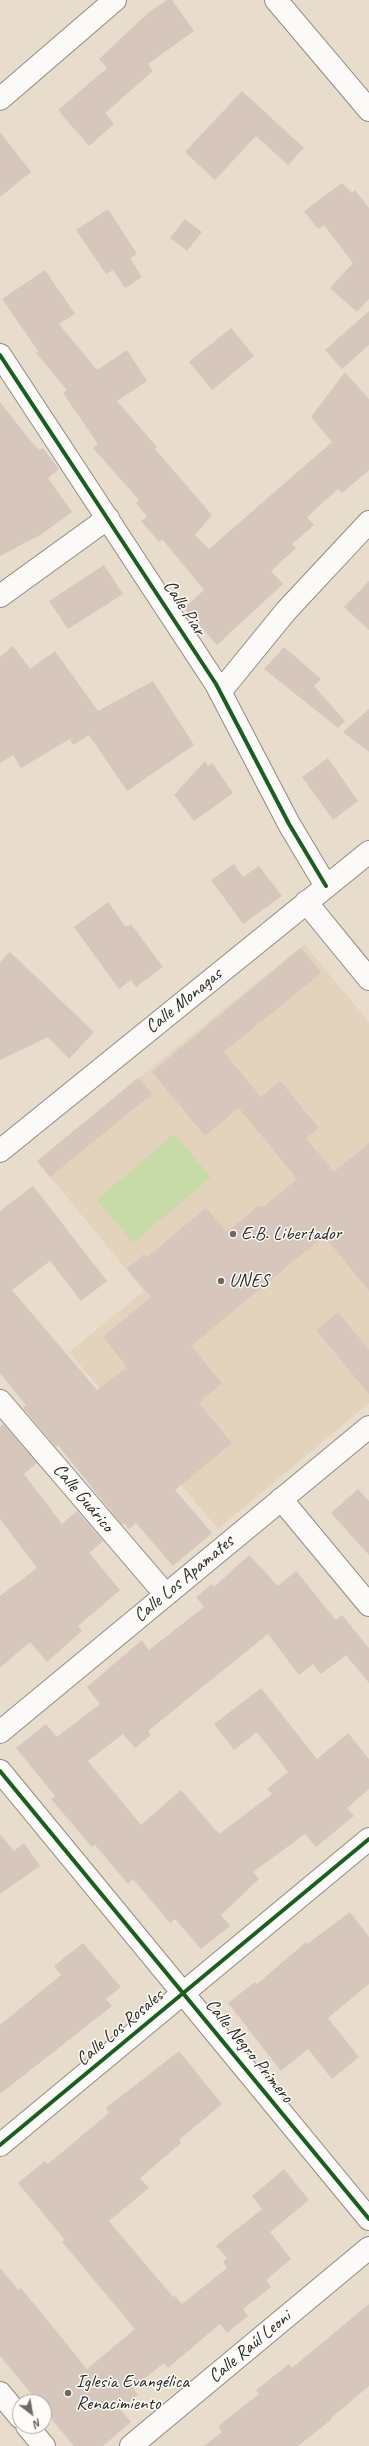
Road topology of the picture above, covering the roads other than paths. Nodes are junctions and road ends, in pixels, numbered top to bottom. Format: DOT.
graph roads {
  1 [pos="115,0"];
  2 [pos="276,0"];
  3 [pos="0,98"];
  4 [pos="369,110"];
  5 [pos="0,355"];
  6 [pos="108,518"];
  7 [pos="369,522"];
  8 [pos="0,596"];
  9 [pos="220,692"];
  10 [pos="369,852"];
  11 [pos="326,886"];
  12 [pos="306,902"];
  13 [pos="369,979"];
  14 [pos="0,1152"];
  15 [pos="0,1400"];
  16 [pos="369,1427"];
  17 [pos="281,1499"];
  18 [pos="166,1595"];
  19 [pos="369,1605"];
  20 [pos="0,1732"];
  21 [pos="0,1771"];
  22 [pos="369,1839"];
  23 [pos="183,1993"];
  24 [pos="0,2145"];
  25 [pos="369,2219"];
  26 [pos="369,2248"];
  27 [pos="0,2393"];
  28 [pos="12,2407"];
  29 [pos="34,2434"];
  30 [pos="44,2446"];
  31 [pos="131,2446"];
  1 -- 3 [label="street"];
  2 -- 4 [label="street"];
  5 -- 6 [label="street, Calle Piar"];
  6 -- 8 [label="street"];
  6 -- 9 [label="street, Calle Piar"];
  7 -- 9 [label="street"];
  9 -- 11 [label="street, Calle Piar"];
  10 -- 11 [label="street, Calle Monagas"];
  11 -- 12 [label="street, Calle Monagas"];
  12 -- 13 [label="street"];
  12 -- 14 [label="street, Calle Monagas"];
  15 -- 18 [label="street, Calle Guárico"];
  16 -- 17 [label="street, Calle Los Apamates"];
  17 -- 18 [label="street, Calle Los Apamates"];
  17 -- 19 [label="street"];
  18 -- 20 [label="street, Calle Los Apamates"];
  21 -- 23 [label="street, Calle Negro Primero"];
  22 -- 23 [label="street, Calle Los Rosales"];
  23 -- 24 [label="street, Calle Los Rosales"];
  23 -- 25 [label="street, Calle Negro Primero"];
  26 -- 31 [label="street, Calle Raúl Leoni"];
  27 -- 28 [label="street"];
  29 -- 30 [label="street"];
}
